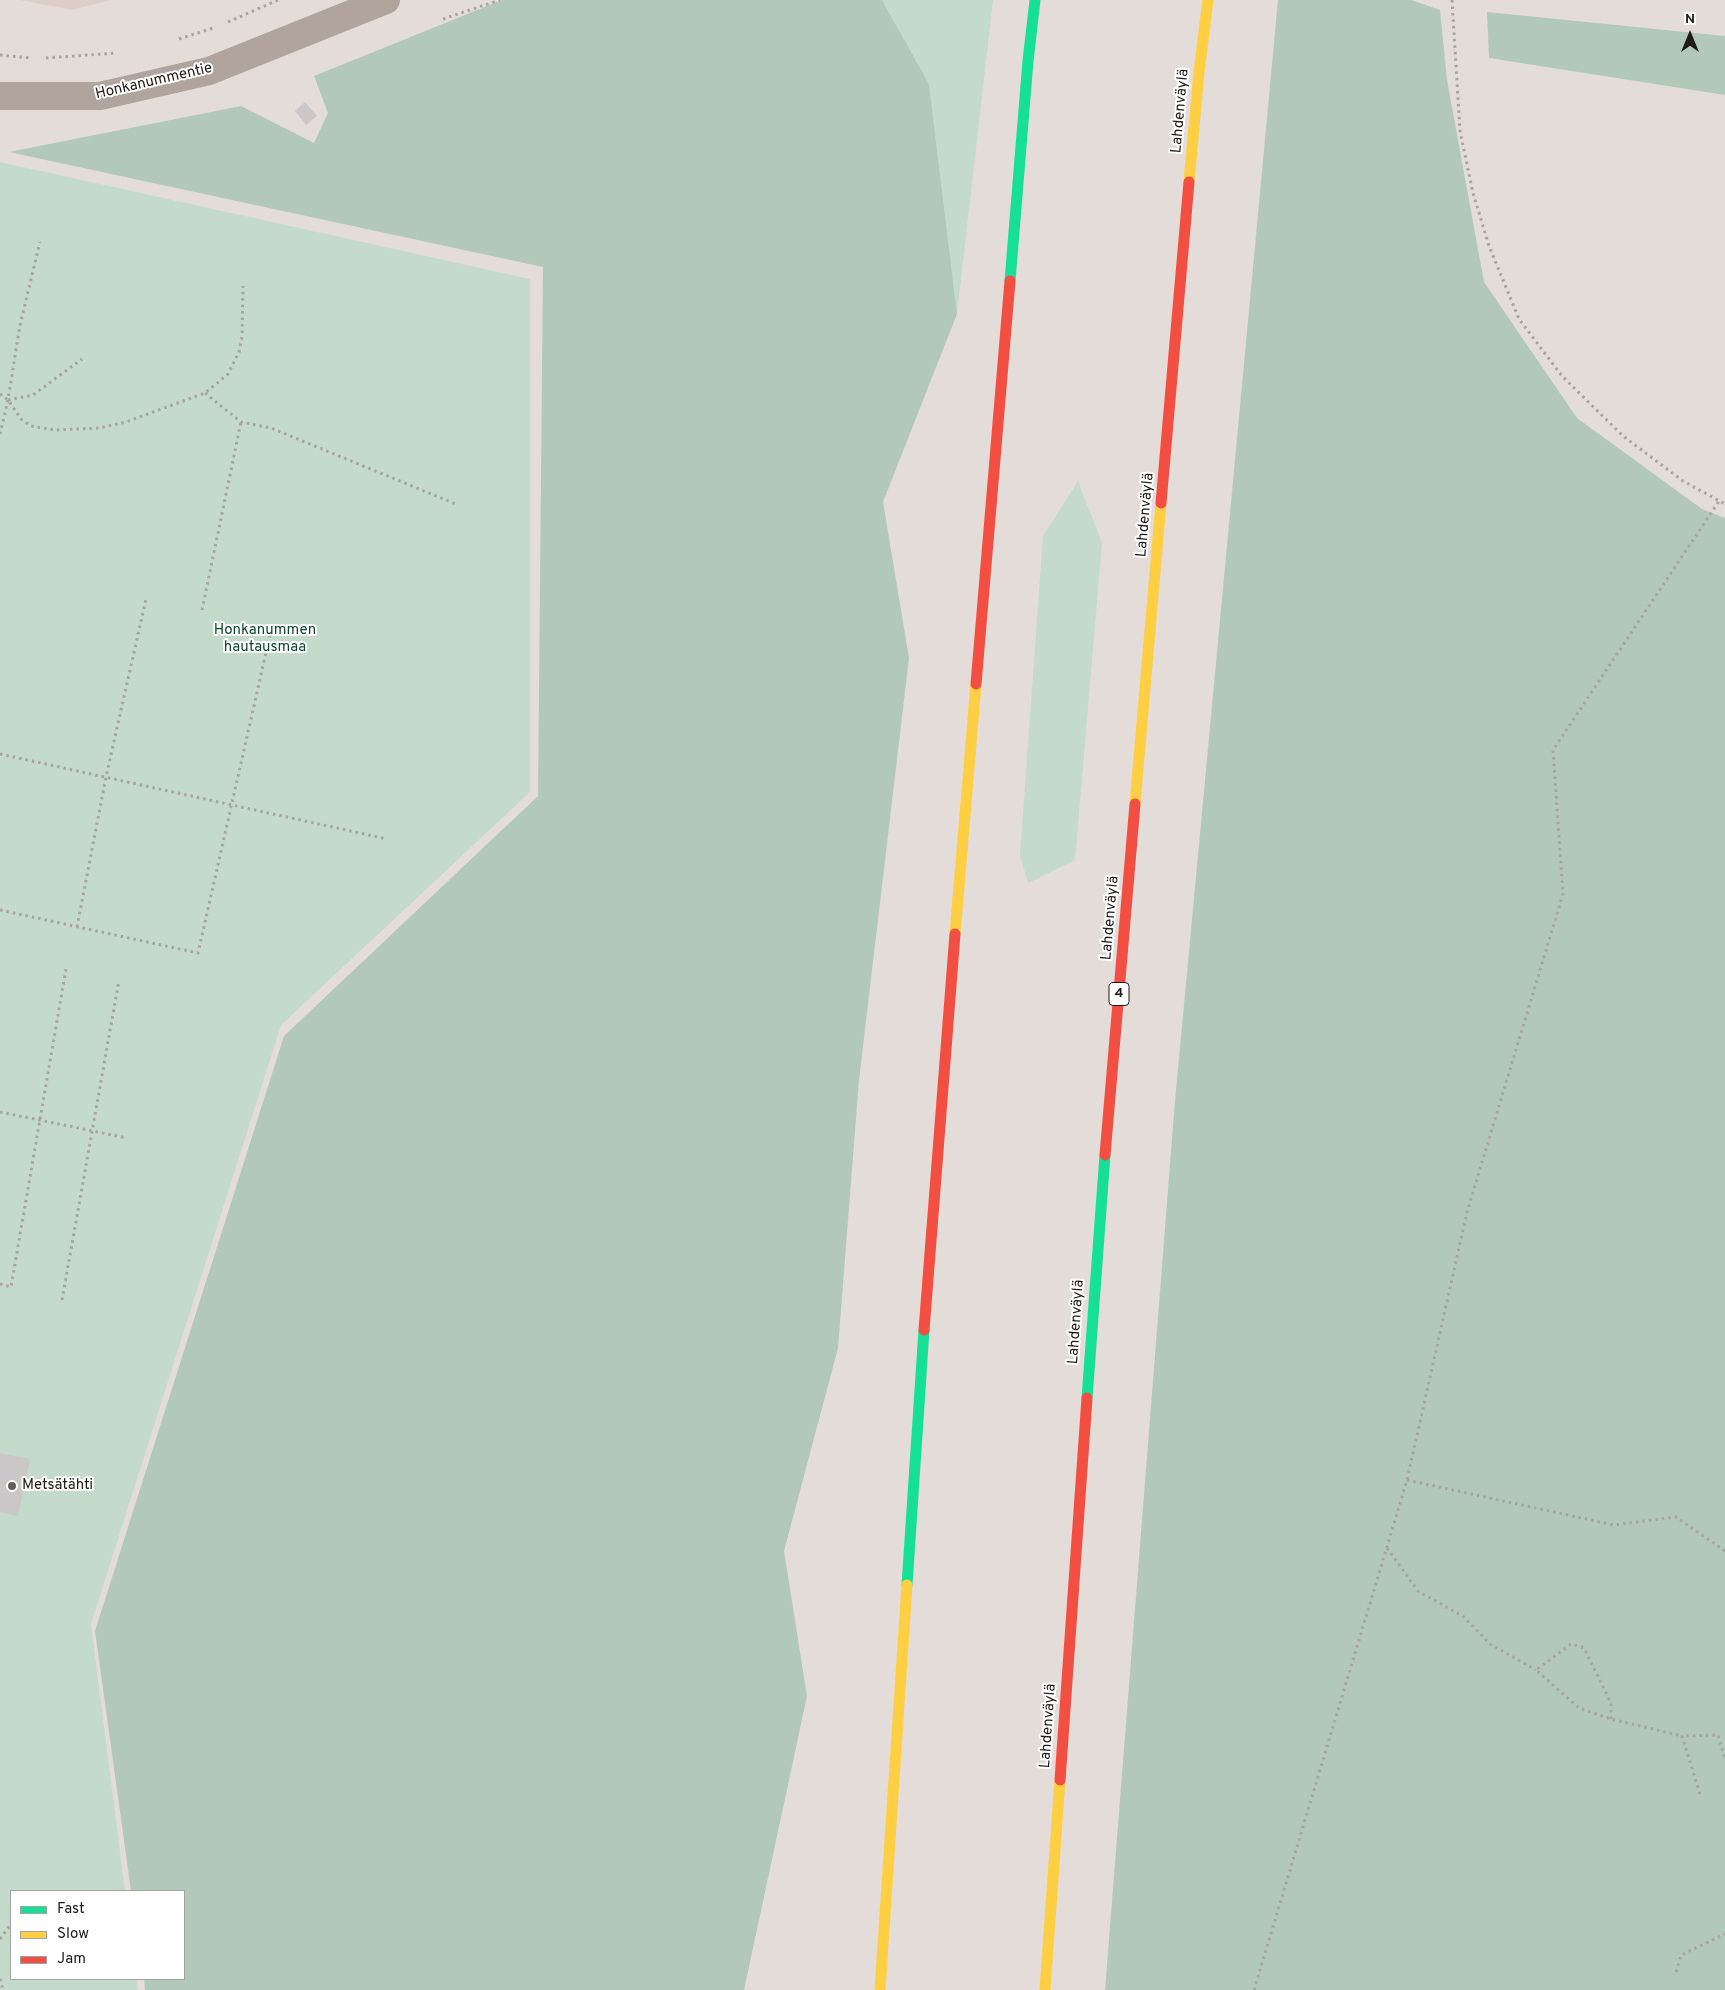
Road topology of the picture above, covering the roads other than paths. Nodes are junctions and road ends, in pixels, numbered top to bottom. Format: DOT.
graph roads {
  1 [pos="386,0"];
  2 [pos="1035,0"];
  3 [pos="1208,0"];
  4 [pos="0,96"];
  5 [pos="880,1990"];
  6 [pos="1045,1990"];
  1 -- 4 [label="street, Honkanummentie"];
  2 -- 5 [label="highway"];
  3 -- 6 [label="highway, Lahdenväylä / 4"];
}
